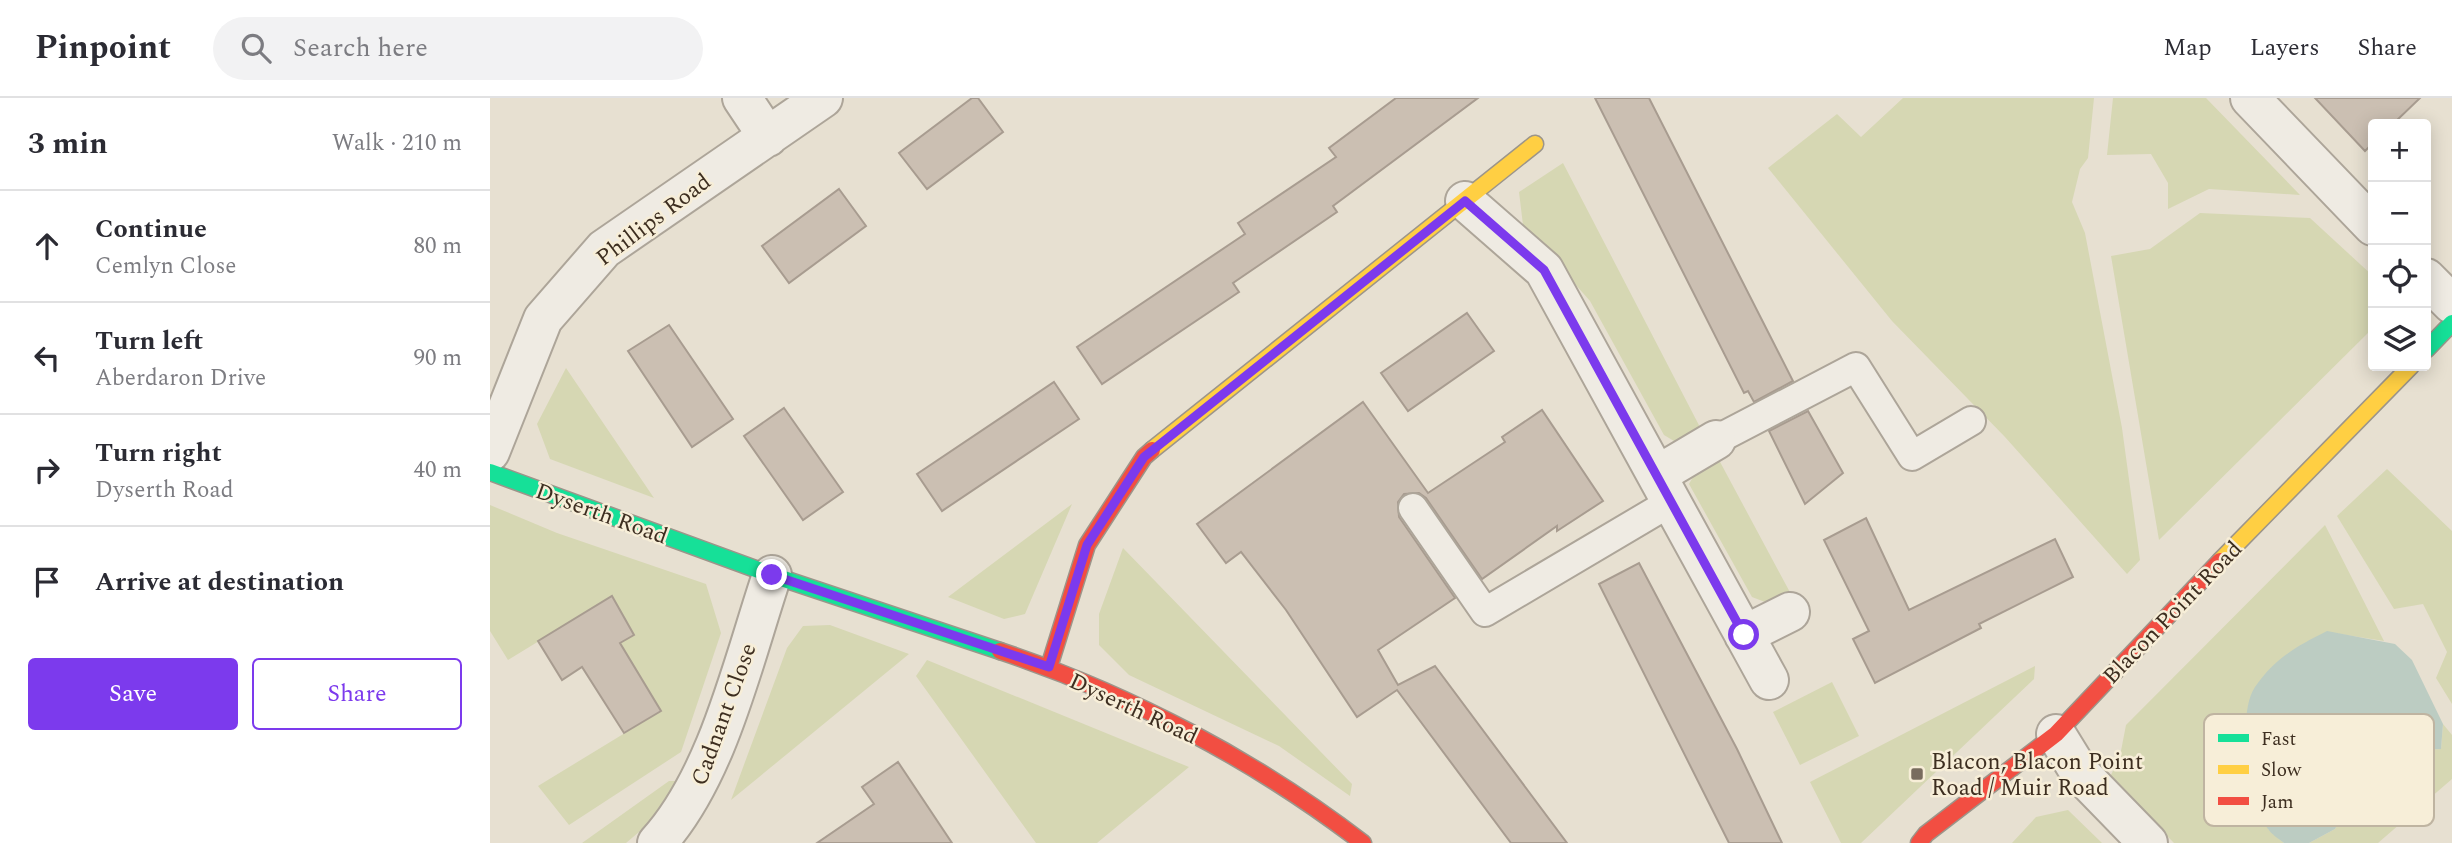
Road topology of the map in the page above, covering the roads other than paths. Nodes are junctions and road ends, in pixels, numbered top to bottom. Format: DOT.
graph roads {
  1 [pos="742,98"];
  2 [pos="823,98"];
  3 [pos="2264,103"];
  4 [pos="768,137"];
  5 [pos="1535,144"];
  6 [pos="1465,201"];
  7 [pos="2368,220"];
  8 [pos="2431,283"];
  9 [pos="2452,304"];
  10 [pos="2452,323"];
  11 [pos="2431,345"];
  12 [pos="2406,371"];
  13 [pos="1970,421"];
  14 [pos="1716,440"];
  15 [pos="490,452"];
  16 [pos="490,472"];
  17 [pos="1664,489"];
  18 [pos="1413,508"];
  19 [pos="772,575"];
  20 [pos="1790,612"];
  21 [pos="1744,635"];
  22 [pos="1049,667"];
  23 [pos="1769,680"];
  24 [pos="2056,734"];
  25 [pos="657,843"];
  26 [pos="1363,843"];
  27 [pos="1919,843"];
  28 [pos="2148,843"];
  1 -- 4 [label="street"];
  2 -- 4 [label="street, Phillips Road"];
  3 -- 7 [label="street"];
  4 -- 15 [label="street, Phillips Road"];
  5 -- 6 [label="street"];
  6 -- 17 [label="street"];
  6 -- 22 [label="street"];
  8 -- 9 [label="street"];
  10 -- 11 [label="street"];
  12 -- 24 [label="street, Blacon Point Road"];
  13 -- 14 [label="lane"];
  14 -- 17 [label="street"];
  16 -- 19 [label="street, Dyserth Road"];
  17 -- 18 [label="lane"];
  17 -- 21 [label="street"];
  19 -- 22 [label="street, Dyserth Road"];
  19 -- 25 [label="street, Cadnant Close"];
  20 -- 21 [label="street"];
  21 -- 23 [label="street"];
  22 -- 26 [label="street, Dyserth Road"];
  24 -- 27 [label="street, Blacon Point Road"];
  24 -- 28 [label="street"];
}
